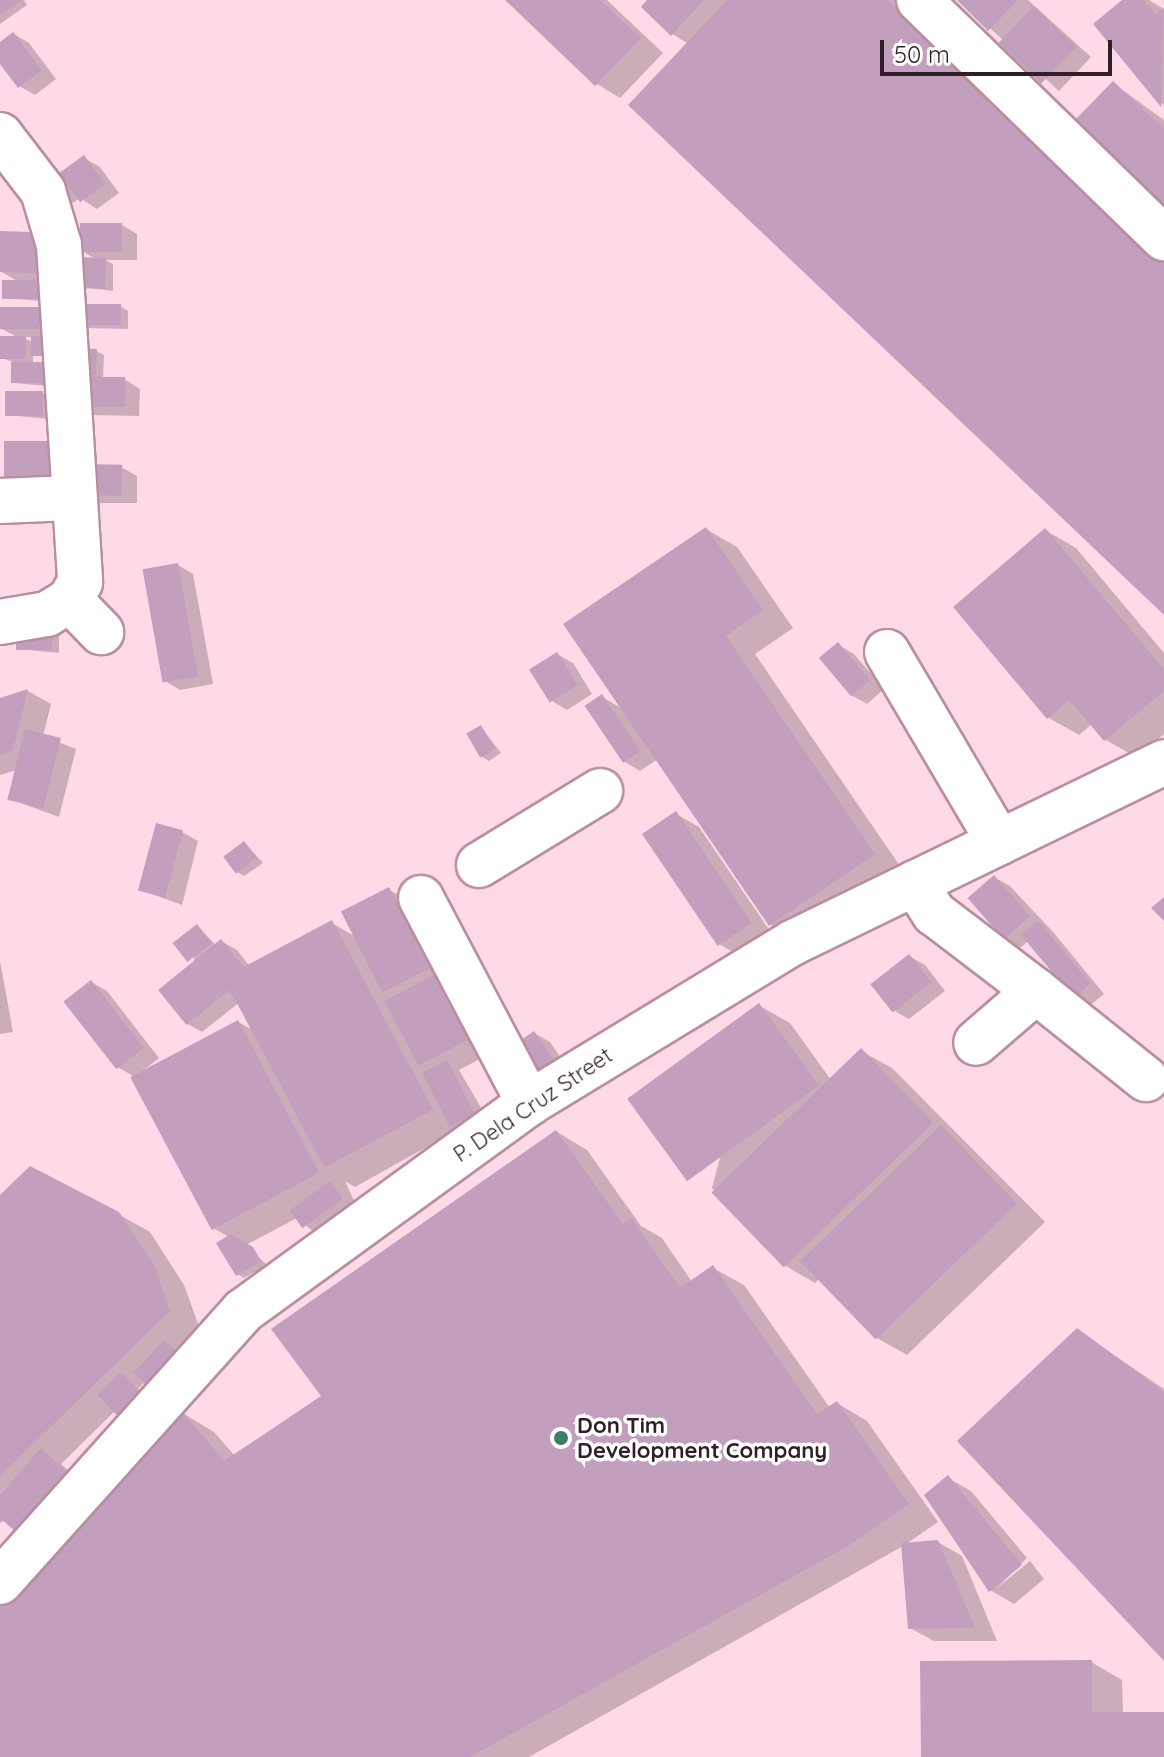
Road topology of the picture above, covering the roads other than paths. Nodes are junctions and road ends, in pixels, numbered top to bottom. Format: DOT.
graph roads {
  1 [pos="919,0"];
  2 [pos="0,135"];
  3 [pos="1164,238"];
  4 [pos="71,498"];
  5 [pos="0,501"];
  6 [pos="70,600"];
  7 [pos="0,622"];
  8 [pos="101,632"];
  9 [pos="887,652"];
  10 [pos="1164,762"];
  11 [pos="600,791"];
  12 [pos="999,842"];
  13 [pos="479,865"];
  14 [pos="915,883"];
  15 [pos="421,898"];
  16 [pos="1036,991"];
  17 [pos="976,1043"];
  18 [pos="1146,1079"];
  19 [pos="529,1103"];
  20 [pos="0,1582"];
  1 -- 3 [label="street"];
  2 -- 4 [label="street"];
  4 -- 5 [label="street"];
  4 -- 6 [label="street"];
  6 -- 7 [label="street"];
  6 -- 8 [label="street"];
  9 -- 12 [label="street"];
  10 -- 12 [label="street, P. Dela Cruz Street"];
  11 -- 13 [label="street"];
  12 -- 14 [label="street, P. Dela Cruz Street"];
  14 -- 16 [label="street"];
  14 -- 19 [label="street, P. Dela Cruz Street"];
  15 -- 19 [label="street"];
  16 -- 17 [label="street"];
  16 -- 18 [label="street"];
  19 -- 20 [label="street, P. Dela Cruz Street"];
}
